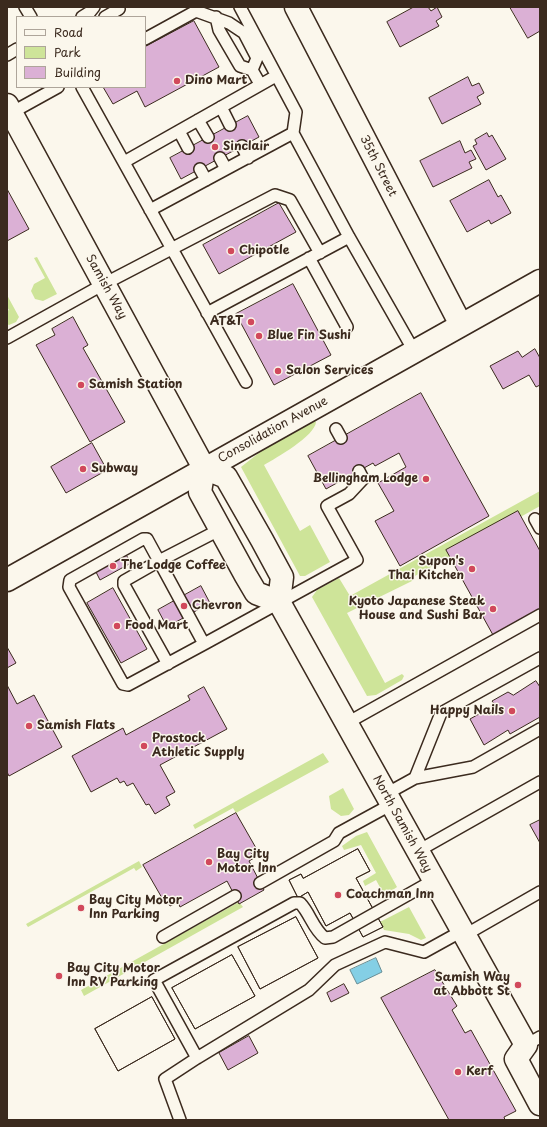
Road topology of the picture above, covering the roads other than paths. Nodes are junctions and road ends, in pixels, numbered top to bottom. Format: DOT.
graph roads {
  1 [pos="25,7"];
  2 [pos="94,7"];
  3 [pos="118,7"];
  4 [pos="240,7"];
  5 [pos="296,7"];
  6 [pos="30,16"];
  7 [pos="84,16"];
  8 [pos="107,16"];
  9 [pos="216,18"];
  10 [pos="146,38"];
  11 [pos="16,50"];
  12 [pos="7,55"];
  13 [pos="252,70"];
  14 [pos="276,76"];
  15 [pos="260,84"];
  16 [pos="56,88"];
  17 [pos="83,88"];
  18 [pos="221,107"];
  19 [pos="8,109"];
  20 [pos="198,120"];
  21 [pos="230,125"];
  22 [pos="179,131"];
  23 [pos="293,134"];
  24 [pos="208,137"];
  25 [pos="242,146"];
  26 [pos="188,148"];
  27 [pos="220,158"];
  28 [pos="248,158"];
  29 [pos="124,162"];
  30 [pos="200,169"];
  31 [pos="226,170"];
  32 [pos="206,180"];
  33 [pos="150,210"];
  34 [pos="349,237"];
  35 [pos="172,250"];
  36 [pos="320,253"];
  37 [pos="309,258"];
  38 [pos="540,281"];
  39 [pos="104,284"];
  40 [pos="207,313"];
  41 [pos="461,325"];
  42 [pos="347,327"];
  43 [pos="7,338"];
  44 [pos="414,351"];
  45 [pos="246,382"];
  46 [pos="204,468"];
  47 [pos="359,471"];
  48 [pos="221,529"];
  49 [pos="159,561"];
  50 [pos="7,580"];
  51 [pos="279,602"];
  52 [pos="540,615"];
  53 [pos="204,644"];
  54 [pos="540,658"];
  55 [pos="168,664"];
  56 [pos="347,723"];
  57 [pos="540,729"];
  58 [pos="415,778"];
  59 [pos="540,782"];
  60 [pos="389,799"];
  61 [pos="418,851"];
  62 [pos="434,880"];
  63 [pos="260,883"];
  64 [pos="540,892"];
  65 [pos="235,896"];
  66 [pos="464,933"];
  67 [pos="163,937"];
  68 [pos="535,1042"];
  69 [pos="197,1058"];
  70 [pos="540,1104"];
  71 [pos="180,1120"];
  1 -- 6 [label="lane"];
  2 -- 7 [label="lane"];
  3 -- 8 [label="lane"];
  4 -- 14 [label="lane"];
  5 -- 41 [label="main road, 35th Street"];
  9 -- 10 [label="lane"];
  9 -- 13 [label="lane"];
  9 -- 13 [label="lane"];
  11 -- 12 [label="lane"];
  13 -- 15 [label="lane"];
  14 -- 15 [label="lane"];
  14 -- 23 [label="lane"];
  15 -- 18 [label="lane"];
  16 -- 19 [label="lane"];
  17 -- 29 [label="lane"];
  18 -- 20 [label="lane"];
  18 -- 21 [label="lane"];
  19 -- 39 [label="main road, Samish Way"];
  20 -- 22 [label="lane"];
  20 -- 24 [label="lane"];
  22 -- 26 [label="lane"];
  22 -- 29 [label="lane"];
  23 -- 28 [label="lane"];
  23 -- 34 [label="lane"];
  25 -- 28 [label="lane"];
  27 -- 31 [label="lane"];
  28 -- 31 [label="lane"];
  29 -- 33 [label="lane"];
  30 -- 32 [label="lane"];
  31 -- 32 [label="lane"];
  32 -- 33 [label="lane"];
  33 -- 35 [label="lane"];
  34 -- 36 [label="lane"];
  34 -- 44 [label="lane"];
  35 -- 36 [label="lane"];
  35 -- 39 [label="lane"];
  35 -- 40 [label="lane"];
  36 -- 37 [label="lane"];
  37 -- 40 [label="lane"];
  37 -- 42 [label="lane"];
  38 -- 41 [label="main road, Consolidation Avenue"];
  39 -- 43 [label="lane"];
  39 -- 46 [label="main road, Samish Way"];
  40 -- 45 [label="lane"];
  41 -- 44 [label="main road, Consolidation Avenue"];
  44 -- 46 [label="main road, Consolidation Avenue"];
  46 -- 48 [label="main road"];
  46 -- 50 [label="main road, Consolidation Avenue"];
  46 -- 51 [label="main road"];
  47 -- 51 [label="lane"];
  48 -- 49 [label="lane"];
  48 -- 51 [label="main road"];
  49 -- 53 [label="lane"];
  49 -- 55 [label="lane"];
  49 -- 55 [label="lane"];
  51 -- 53 [label="lane"];
  51 -- 56 [label="main road, North Samish Way"];
  52 -- 56 [label="lane"];
  53 -- 55 [label="lane"];
  54 -- 58 [label="lane"];
  56 -- 60 [label="main road, North Samish Way"];
  57 -- 58 [label="lane"];
  58 -- 60 [label="lane"];
  59 -- 61 [label="lane"];
  60 -- 61 [label="main road, North Samish Way"];
  60 -- 63 [label="lane"];
  61 -- 62 [label="main road, North Samish Way"];
  62 -- 66 [label="main road, North Samish Way"];
  62 -- 69 [label="lane"];
  64 -- 66 [label="lane"];
  65 -- 67 [label="lane"];
  66 -- 68 [label="main road, North Samish Way"];
  66 -- 69 [label="lane"];
  68 -- 70 [label="main road, North Samish Way"];
  69 -- 71 [label="lane"];
}
